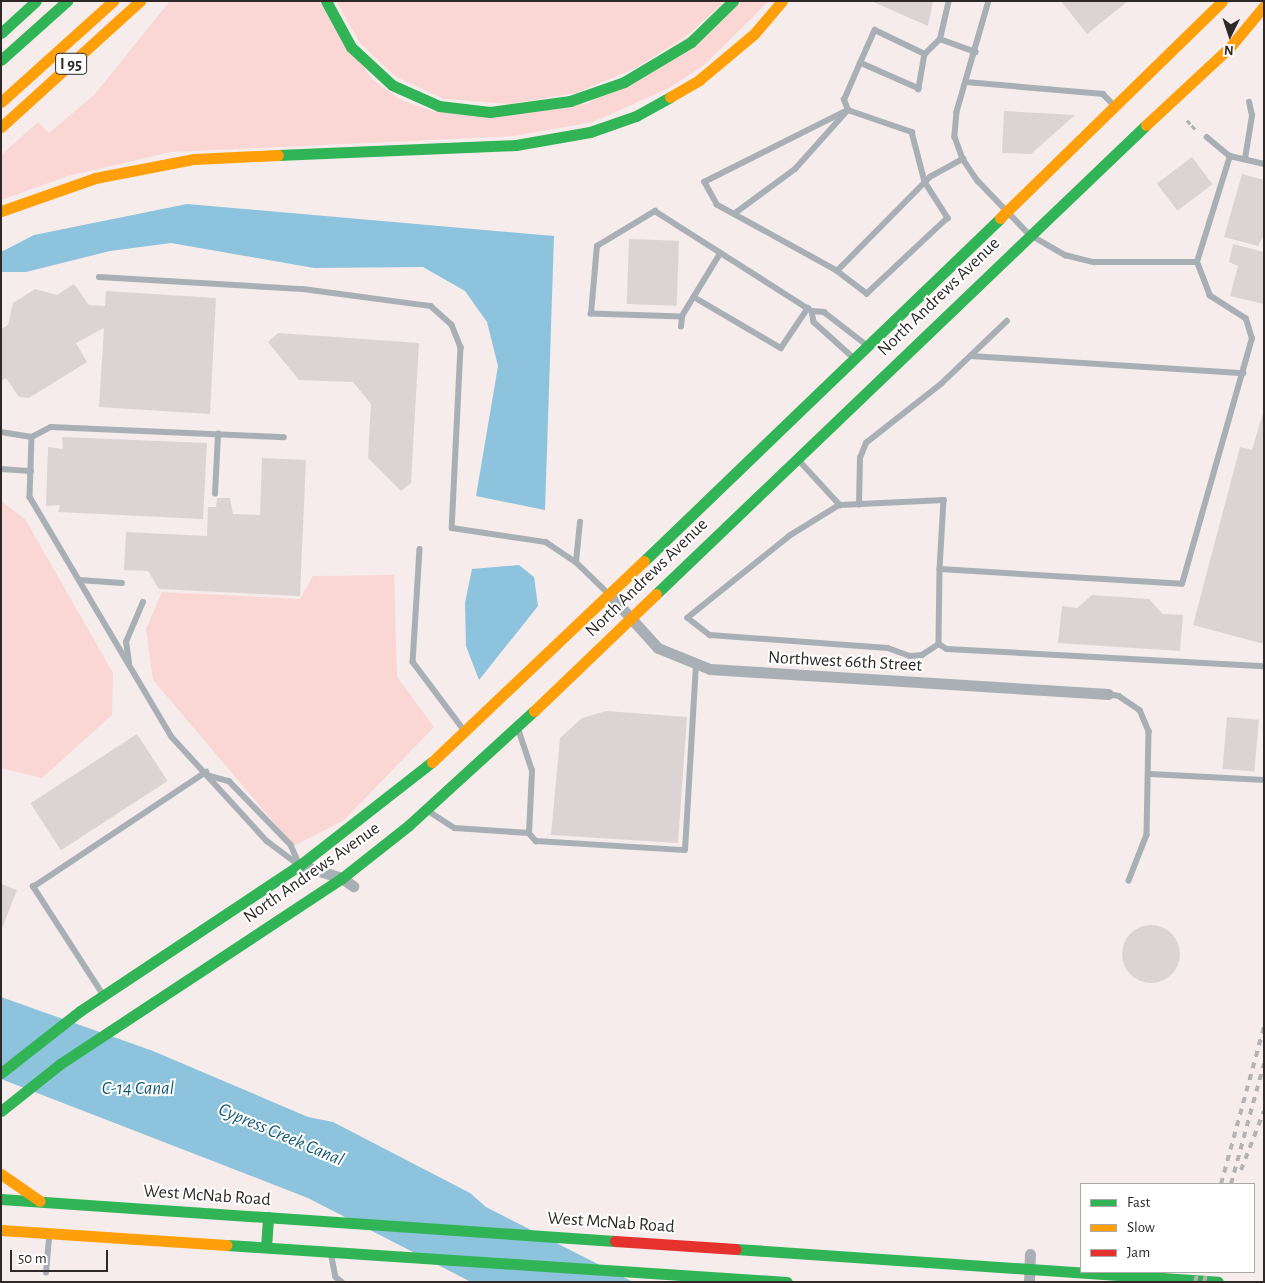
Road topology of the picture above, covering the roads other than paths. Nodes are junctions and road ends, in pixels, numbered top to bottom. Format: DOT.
graph roads {
  1 [pos="36,1"];
  2 [pos="67,1"];
  3 [pos="113,1"];
  4 [pos="140,1"];
  5 [pos="326,1"];
  6 [pos="733,1"];
  7 [pos="782,1"];
  8 [pos="949,1"];
  9 [pos="989,1"];
  10 [pos="1222,1"];
  11 [pos="1264,6"];
  12 [pos="1259,19"];
  13 [pos="1,33"];
  14 [pos="940,39"];
  15 [pos="976,52"];
  16 [pos="925,54"];
  17 [pos="1,60"];
  18 [pos="860,63"];
  19 [pos="966,82"];
  20 [pos="1,102"];
  21 [pos="1249,102"];
  22 [pos="1116,107"];
  23 [pos="848,110"];
  24 [pos="1,127"];
  25 [pos="1207,137"];
  26 [pos="1230,156"];
  27 [pos="963,159"];
  28 [pos="1245,159"];
  29 [pos="1264,164"];
  30 [pos="925,182"];
  31 [pos="1,211"];
  32 [pos="1008,212"];
  33 [pos="734,214"];
  34 [pos="1029,234"];
  35 [pos="721,253"];
  36 [pos="1197,262"];
  37 [pos="837,271"];
  38 [pos="99,277"];
  39 [pos="694,297"];
  40 [pos="810,310"];
  41 [pos="682,317"];
  42 [pos="1007,321"];
  43 [pos="681,327"];
  44 [pos="868,346"];
  45 [pos="971,356"];
  46 [pos="856,360"];
  47 [pos="1243,373"];
  48 [pos="1,432"];
  49 [pos="218,434"];
  50 [pos="32,437"];
  51 [pos="284,437"];
  52 [pos="797,458"];
  53 [pos="1,470"];
  54 [pos="31,471"];
  55 [pos="215,494"];
  56 [pos="840,505"];
  57 [pos="859,505"];
  58 [pos="580,522"];
  59 [pos="420,549"];
  60 [pos="576,562"];
  61 [pos="940,569"];
  62 [pos="78,580"];
  63 [pos="122,583"];
  64 [pos="609,594"];
  65 [pos="143,602"];
  66 [pos="632,617"];
  67 [pos="939,644"];
  68 [pos="696,665"];
  69 [pos="1264,666"];
  70 [pos="130,667"];
  71 [pos="1108,694"];
  72 [pos="517,727"];
  73 [pos="465,732"];
  74 [pos="208,774"];
  75 [pos="1151,774"];
  76 [pos="1264,780"];
  77 [pos="426,810"];
  78 [pos="529,833"];
  79 [pos="300,865"];
  80 [pos="342,878"];
  81 [pos="1129,882"];
  82 [pos="353,886"];
  83 [pos="103,996"];
  84 [pos="1,1073"];
  85 [pos="1,1111"];
  86 [pos="1,1174"];
  87 [pos="1,1199"];
  88 [pos="41,1202"];
  89 [pos="268,1217"];
  90 [pos="1,1230"];
  91 [pos="50,1233"];
  92 [pos="266,1246"];
  93 [pos="331,1251"];
  94 [pos="1030,1254"];
  95 [pos="1029,1269"];
  96 [pos="46,1272"];
  97 [pos="1080,1273"];
  98 [pos="1087,1273"];
  99 [pos="342,1282"];
  100 [pos="787,1282"];
  101 [pos="1029,1282"];
  102 [pos="1218,1282"];
  1 -- 13 [label="main road"];
  2 -- 17 [label="main road"];
  3 -- 20 [label="main road"];
  4 -- 24 [label="main road, I 95"];
  5 -- 6 [label="main road"];
  7 -- 31 [label="main road"];
  8 -- 14 [label="lane"];
  9 -- 15 [label="lane"];
  10 -- 22 [label="main road, North Andrews Avenue"];
  11 -- 12 [label="main road, North Andrews Avenue"];
  12 -- 34 [label="main road, North Andrews Avenue"];
  14 -- 15 [label="lane"];
  14 -- 16 [label="lane"];
  15 -- 19 [label="lane"];
  16 -- 18 [label="lane"];
  16 -- 18 [label="lane"];
  18 -- 23 [label="lane"];
  19 -- 22 [label="lane"];
  19 -- 27 [label="lane"];
  21 -- 28 [label="lane"];
  22 -- 32 [label="main road, North Andrews Avenue"];
  23 -- 30 [label="lane"];
  23 -- 33 [label="lane"];
  23 -- 33 [label="lane"];
  25 -- 26 [label="lane"];
  26 -- 28 [label="lane"];
  26 -- 36 [label="lane"];
  27 -- 30 [label="lane"];
  27 -- 32 [label="lane"];
  28 -- 29 [label="lane"];
  30 -- 37 [label="lane"];
  30 -- 37 [label="lane"];
  32 -- 34 [label="lane"];
  32 -- 44 [label="main road, North Andrews Avenue"];
  33 -- 37 [label="lane"];
  34 -- 36 [label="lane"];
  34 -- 52 [label="main road, North Andrews Avenue"];
  35 -- 39 [label="lane"];
  35 -- 40 [label="lane"];
  35 -- 41 [label="lane"];
  36 -- 47 [label="lane"];
  38 -- 60 [label="lane"];
  39 -- 40 [label="lane"];
  39 -- 41 [label="lane"];
  40 -- 44 [label="lane"];
  40 -- 46 [label="lane"];
  41 -- 43 [label="lane"];
  42 -- 45 [label="lane"];
  44 -- 46 [label="main road, North Andrews Avenue"];
  45 -- 47 [label="lane"];
  45 -- 57 [label="lane"];
  46 -- 64 [label="main road, North Andrews Avenue"];
  47 -- 61 [label="lane"];
  48 -- 50 [label="lane"];
  49 -- 50 [label="lane"];
  49 -- 51 [label="lane"];
  49 -- 55 [label="lane"];
  50 -- 54 [label="lane"];
  52 -- 56 [label="lane"];
  52 -- 66 [label="main road, North Andrews Avenue"];
  53 -- 54 [label="lane"];
  54 -- 62 [label="lane"];
  56 -- 57 [label="lane"];
  56 -- 67 [label="lane"];
  57 -- 61 [label="lane"];
  58 -- 60 [label="lane"];
  59 -- 73 [label="lane"];
  60 -- 64 [label="lane"];
  61 -- 67 [label="lane"];
  62 -- 63 [label="lane"];
  62 -- 70 [label="lane"];
  64 -- 66 [label="street, Northwest 66th Street"];
  64 -- 73 [label="main road, North Andrews Avenue"];
  65 -- 70 [label="lane"];
  66 -- 68 [label="street, Northwest 66th Street"];
  66 -- 72 [label="main road, North Andrews Avenue"];
  67 -- 69 [label="lane"];
  68 -- 71 [label="street, Northwest 66th Street"];
  68 -- 78 [label="lane"];
  70 -- 74 [label="lane"];
  71 -- 75 [label="lane"];
  72 -- 77 [label="main road, North Andrews Avenue"];
  72 -- 78 [label="lane"];
  73 -- 79 [label="main road, North Andrews Avenue"];
  74 -- 79 [label="lane"];
  74 -- 79 [label="lane"];
  74 -- 83 [label="lane"];
  75 -- 76 [label="lane"];
  75 -- 81 [label="lane"];
  77 -- 78 [label="lane"];
  77 -- 80 [label="main road, North Andrews Avenue"];
  79 -- 80 [label="street"];
  79 -- 83 [label="main road, North Andrews Avenue"];
  80 -- 82 [label="street"];
  80 -- 85 [label="main road, North Andrews Avenue"];
  83 -- 84 [label="main road, North Andrews Avenue"];
  86 -- 88 [label="main road"];
  87 -- 88 [label="main road, West McNab Road"];
  88 -- 89 [label="main road, West McNab Road"];
  89 -- 92 [label="main road"];
  89 -- 95 [label="main road, West McNab Road"];
  90 -- 91 [label="main road"];
  91 -- 92 [label="main road"];
  91 -- 96 [label="lane"];
  92 -- 93 [label="main road"];
  93 -- 99 [label="lane"];
  93 -- 100 [label="main road"];
  94 -- 95 [label="street"];
  95 -- 97 [label="main road, West McNab Road"];
  95 -- 101 [label="street"];
  98 -- 102 [label="main road, West McNab Road"];
}
